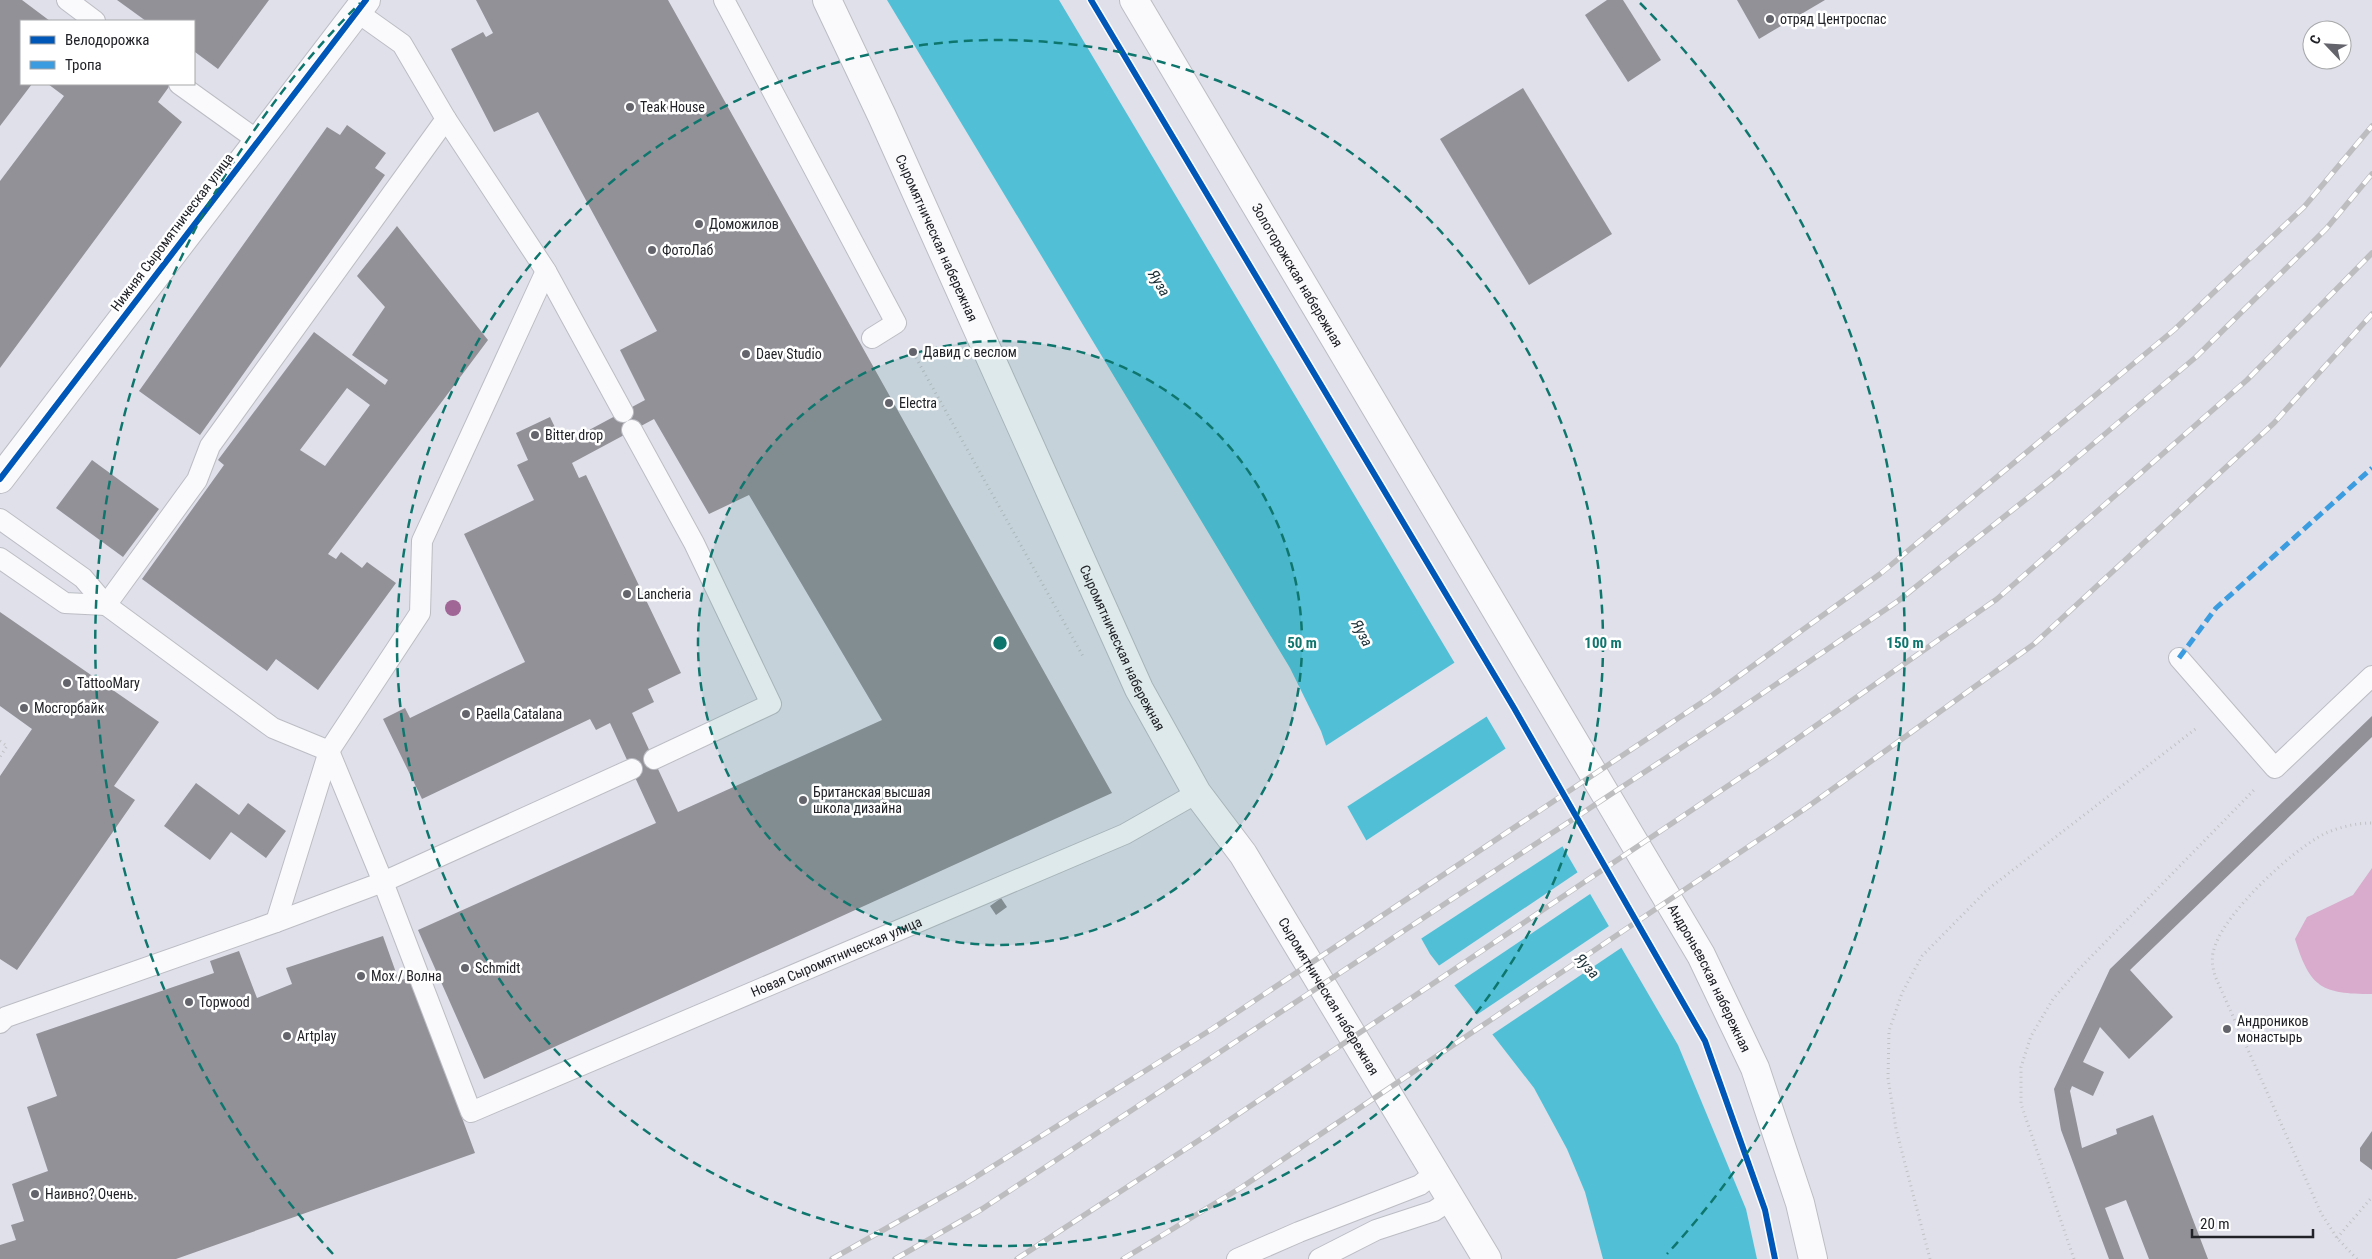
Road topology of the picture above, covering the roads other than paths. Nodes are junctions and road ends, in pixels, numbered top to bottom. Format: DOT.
graph roads {
  1 [pos="66,0"];
  2 [pos="724,0"];
  3 [pos="827,0"];
  4 [pos="1134,0"];
  5 [pos="361,6"];
  6 [pos="94,20"];
  7 [pos="180,85"];
  8 [pos="446,119"];
  9 [pos="257,140"];
  10 [pos="546,270"];
  11 [pos="872,338"];
  12 [pos="623,412"];
  13 [pos="632,430"];
  14 [pos="0,479"];
  15 [pos="0,519"];
  16 [pos="0,558"];
  17 [pos="106,606"];
  18 [pos="2179,658"];
  19 [pos="2372,676"];
  20 [pos="1561,717"];
  21 [pos="329,751"];
  22 [pos="654,759"];
  23 [pos="632,769"];
  24 [pos="1197,793"];
  25 [pos="383,882"];
  26 [pos="276,922"];
  27 [pos="0,1023"];
  28 [pos="1436,1172"];
  29 [pos="1452,1199"];
  30 [pos="1800,1203"];
  31 [pos="1482,1254"];
  32 [pos="1236,1259"];
  33 [pos="1319,1259"];
  34 [pos="1812,1259"];
  35 [pos="1831,1259"];
  1 -- 6 [label="lane"];
  2 -- 11 [label="lane"];
  3 -- 24 [label="main road, Сыромятническая набережная"];
  4 -- 20 [label="main road, Золоторожская набережная"];
  5 -- 8 [label="lane"];
  5 -- 9 [label="main road, Нижняя Сыромятническая улица"];
  7 -- 9 [label="lane"];
  8 -- 10 [label="lane"];
  8 -- 17 [label="lane"];
  9 -- 14 [label="main road, Нижняя Сыромятническая улица"];
  10 -- 12 [label="lane"];
  10 -- 21 [label="lane"];
  13 -- 22 [label="lane"];
  15 -- 17 [label="lane"];
  16 -- 17 [label="lane"];
  17 -- 21 [label="lane"];
  18 -- 19 [label="lane"];
  20 -- 30 [label="main road, Андроньевская набережная"];
  21 -- 25 [label="lane"];
  21 -- 26 [label="lane"];
  23 -- 25 [label="lane"];
  24 -- 25 [label="lane, Новая Сыромятническая улица"];
  24 -- 28 [label="main road, Сыромятническая набережная"];
  25 -- 26 [label="lane"];
  26 -- 27 [label="lane"];
  28 -- 29 [label="main road, Сыромятническая набережная"];
  28 -- 32 [label="lane"];
  29 -- 31 [label="main road, Сыромятническая набережная"];
  29 -- 33 [label="lane"];
  30 -- 34 [label="main road, Андроньевская набережная"];
  30 -- 35 [label="main road"];
}
